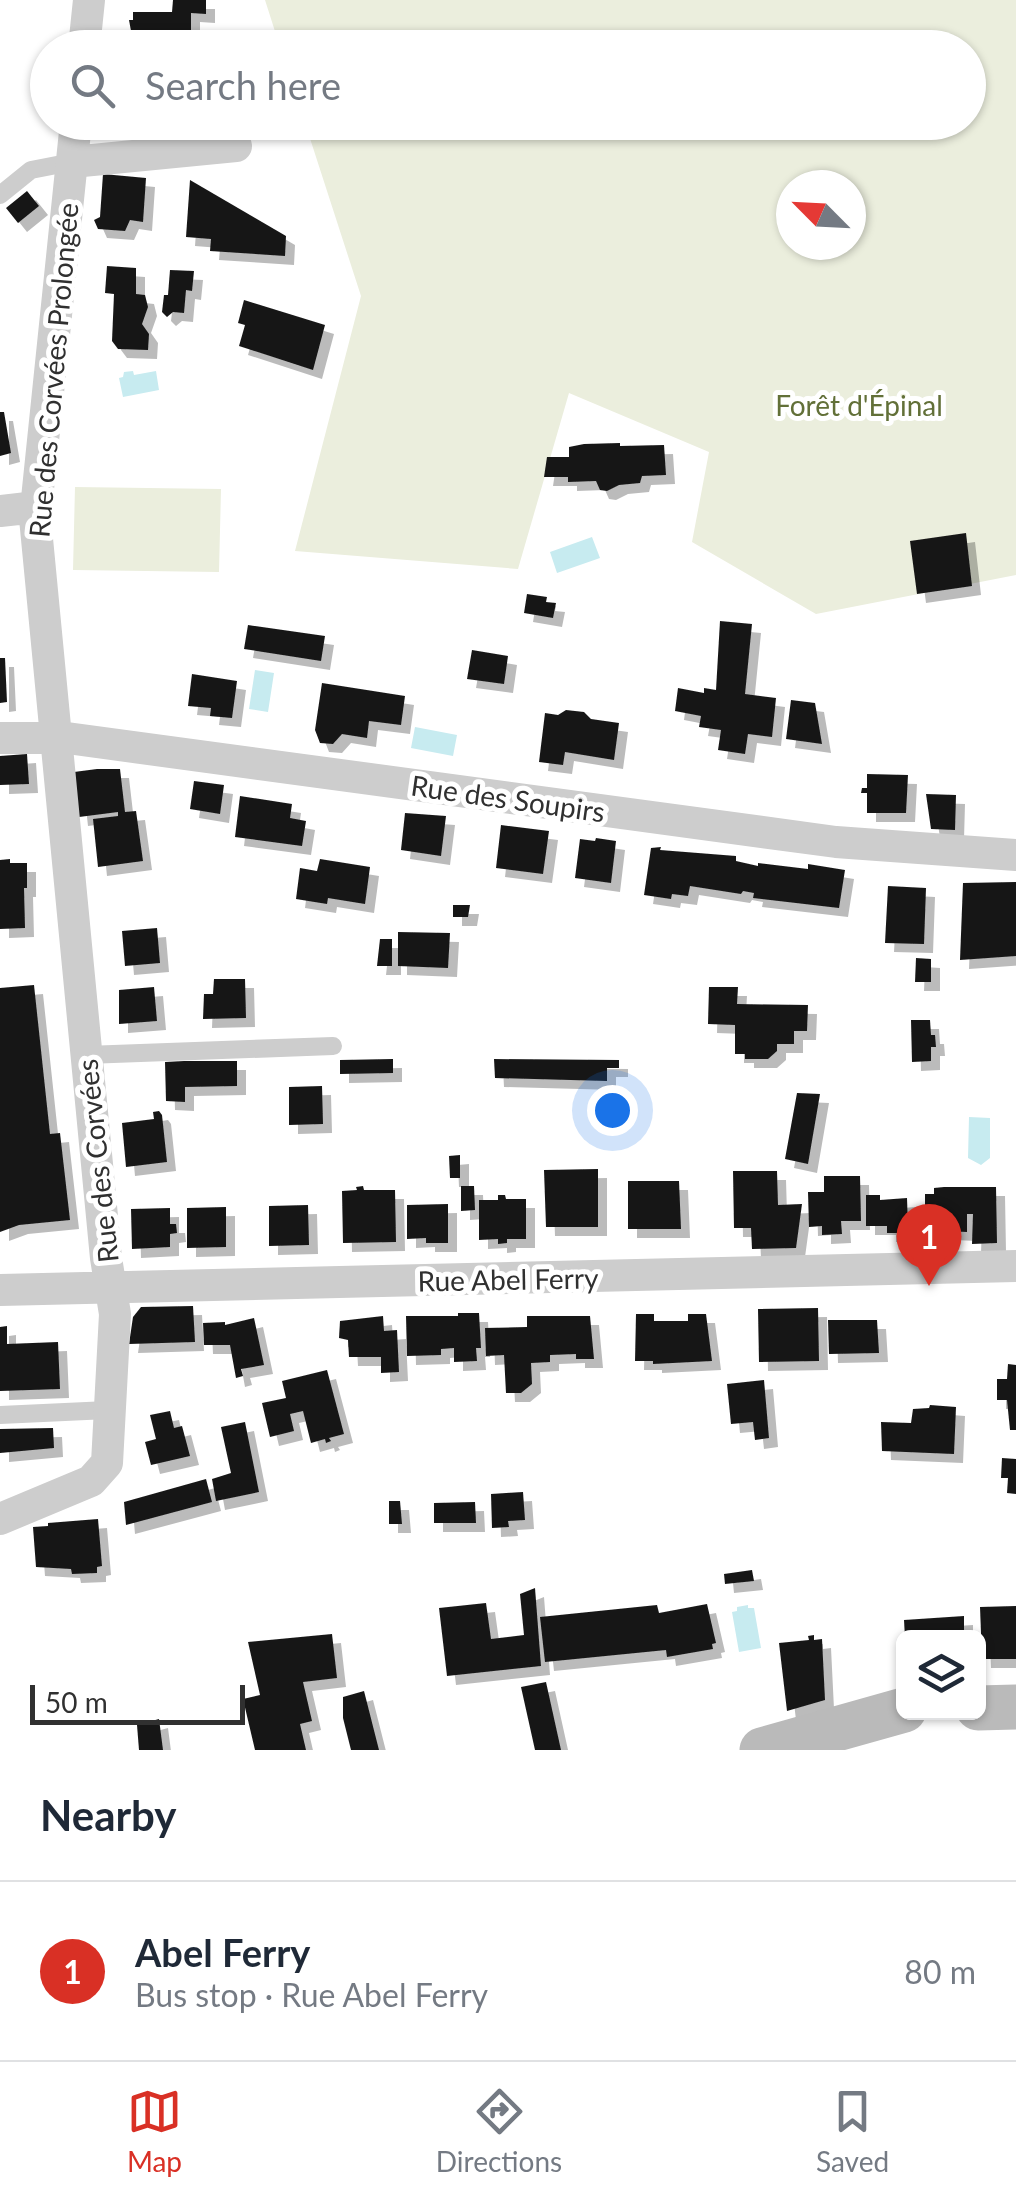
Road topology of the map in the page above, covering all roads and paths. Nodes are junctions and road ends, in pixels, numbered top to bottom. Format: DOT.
graph roads {
  1 [pos="89,0"];
  2 [pos="86,30"];
  3 [pos="74,140"];
  4 [pos="236,146"];
  5 [pos="72,162"];
  6 [pos="0,195"];
  7 [pos="36,507"];
  8 [pos="0,511"];
  9 [pos="56,737"];
  10 [pos="0,738"];
  11 [pos="1016,855"];
  12 [pos="333,1046"];
  13 [pos="86,1055"];
  14 [pos="1016,1266"];
  15 [pos="110,1288"];
  16 [pos="0,1290"];
  17 [pos="108,1410"];
  18 [pos="0,1414"];
  19 [pos="0,1518"];
  20 [pos="1016,1707"];
  21 [pos="986,1708"];
  22 [pos="896,1712"];
  23 [pos="762,1750"];
  1 -- 2 [label="street"];
  3 -- 5 [label="street, Rue des Corvées Prolongée"];
  4 -- 5 [label="street"];
  5 -- 6 [label="lane"];
  5 -- 7 [label="street, Rue des Corvées Prolongée"];
  7 -- 8 [label="street"];
  7 -- 9 [label="street, Rue des Corvées Prolongée"];
  9 -- 10 [label="street, Rue des Soupirs"];
  9 -- 11 [label="street, Rue des Soupirs"];
  9 -- 13 [label="street, Rue des Corvées"];
  12 -- 13 [label="lane"];
  13 -- 15 [label="street, Rue des Corvées"];
  14 -- 15 [label="street, Rue Abel Ferry"];
  15 -- 16 [label="street, Rue Abel Ferry"];
  15 -- 17 [label="street, Rue des Corvées"];
  17 -- 18 [label="lane"];
  17 -- 19 [label="street, Rue des Corvées"];
  20 -- 21 [label="street"];
  22 -- 23 [label="street"];
}
